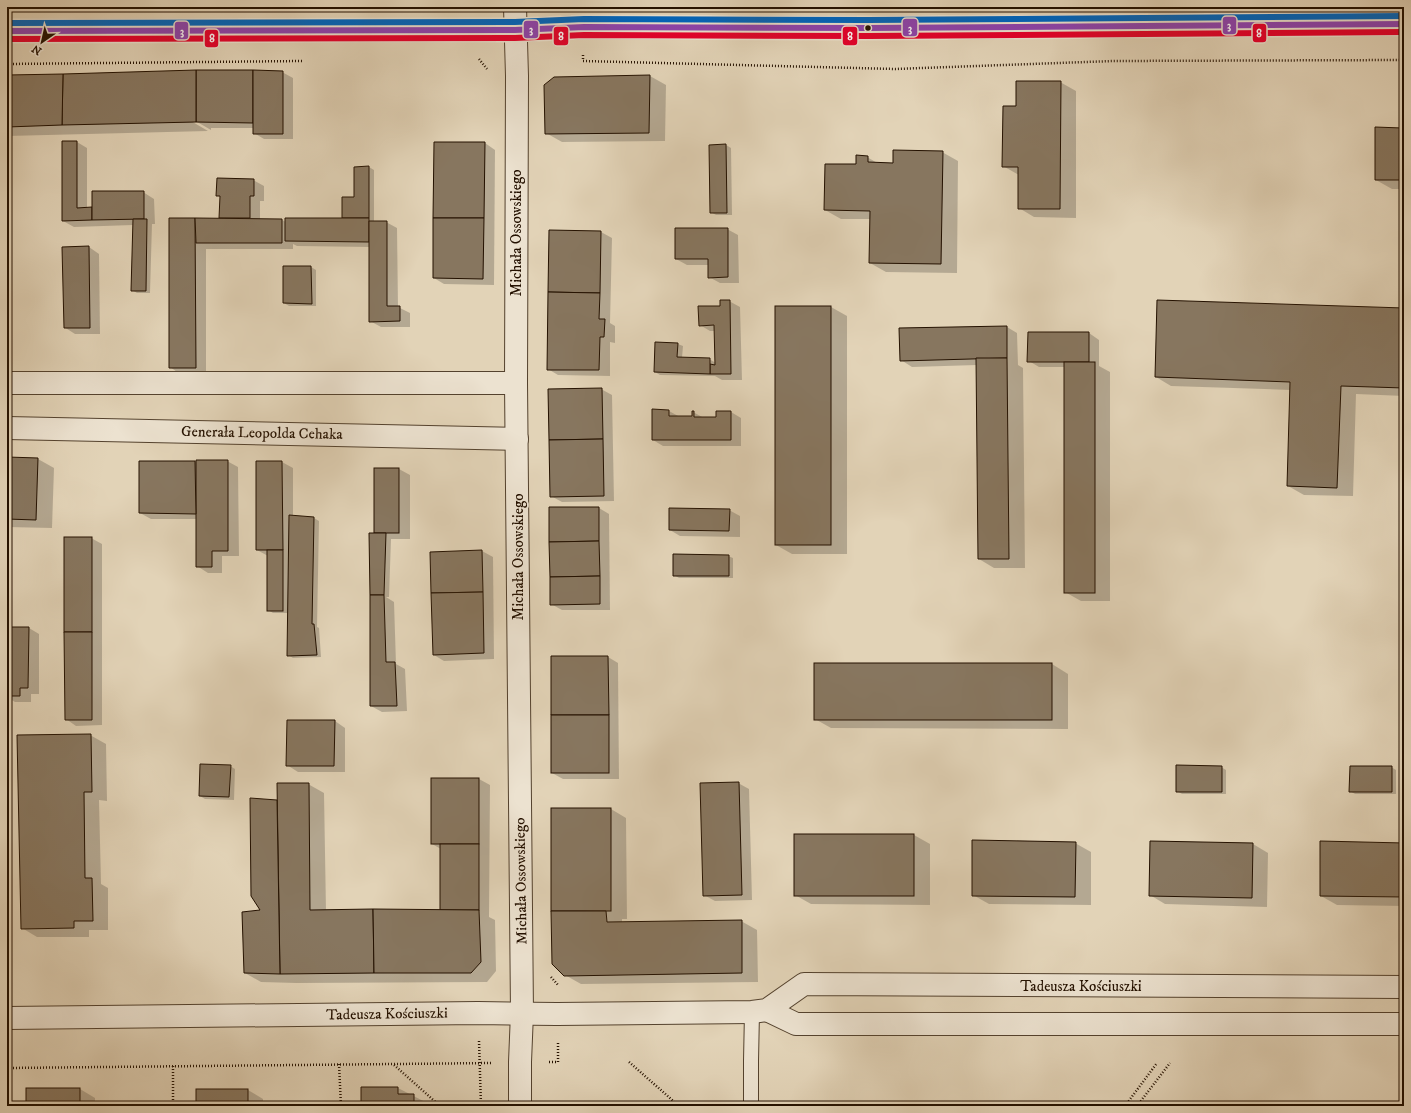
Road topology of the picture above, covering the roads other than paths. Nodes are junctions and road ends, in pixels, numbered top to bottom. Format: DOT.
graph roads {
  1 [pos="515,7"];
  2 [pos="1404,24"];
  3 [pos="516,30"];
  4 [pos="7,31"];
  5 [pos="7,383"];
  6 [pos="516,383"];
  7 [pos="7,428"];
  8 [pos="517,439"];
  9 [pos="1404,987"];
  10 [pos="759,1011"];
  11 [pos="522,1013"];
  12 [pos="7,1018"];
  13 [pos="1404,1024"];
  14 [pos="520,1106"];
  15 [pos="751,1106"];
  1 -- 3 [label="street, Michała Ossowskiego"];
  2 -- 3 [label="street"];
  3 -- 4 [label="street"];
  3 -- 6 [label="street, Michała Ossowskiego"];
  5 -- 6 [label="street"];
  6 -- 8 [label="street, Michała Ossowskiego"];
  7 -- 8 [label="street, Generała Leopolda Cehaka"];
  8 -- 11 [label="street, Michała Ossowskiego"];
  9 -- 10 [label="street, Tadeusza Kościuszki"];
  10 -- 11 [label="street, Tadeusza Kościuszki"];
  10 -- 13 [label="street, Tadeusza Kościuszki"];
  10 -- 15 [label="lane"];
  11 -- 12 [label="street, Tadeusza Kościuszki"];
  11 -- 14 [label="street, Michała Ossowskiego"];
}
